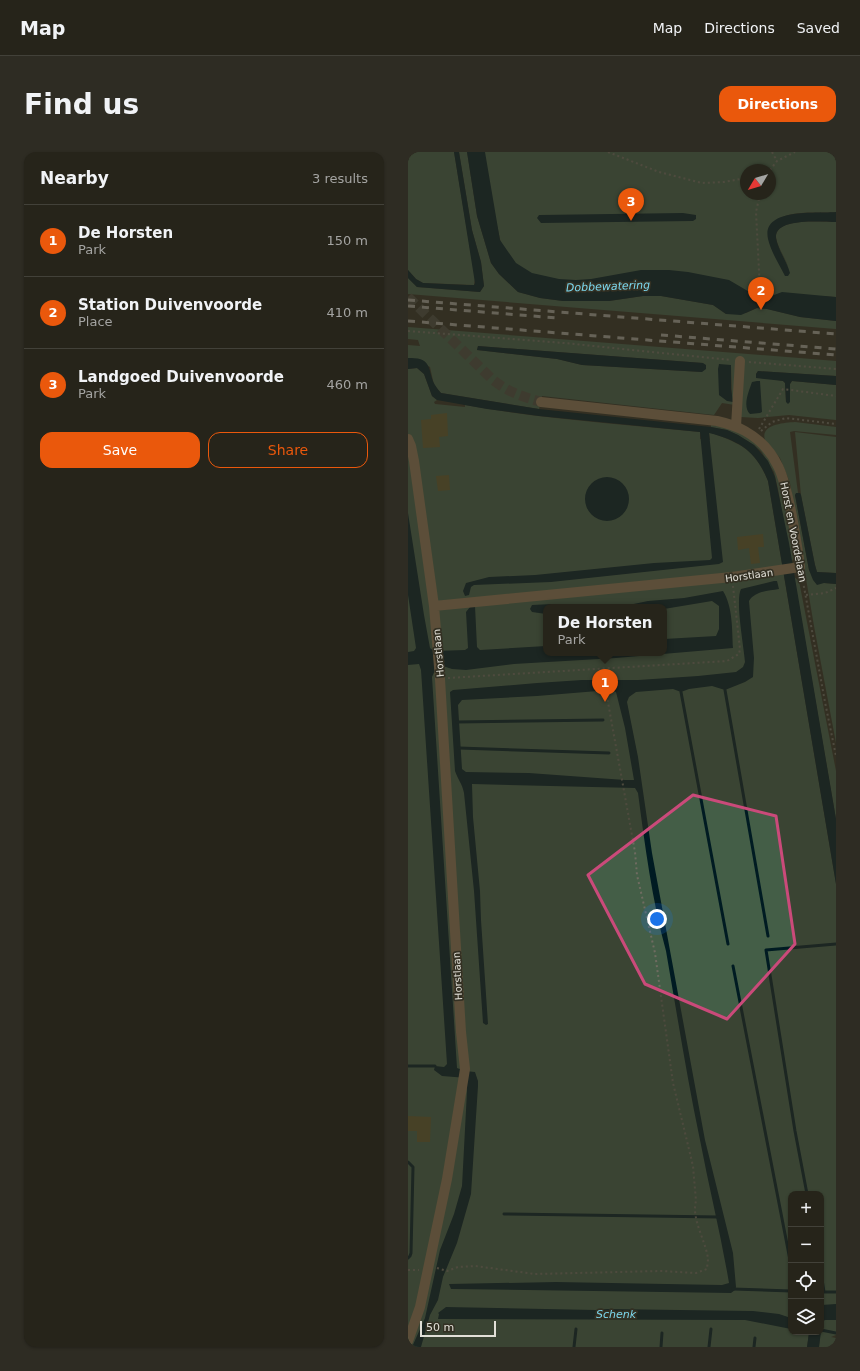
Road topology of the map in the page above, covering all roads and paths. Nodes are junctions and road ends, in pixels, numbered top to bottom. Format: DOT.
graph roads {
  1 [pos="608,152"];
  2 [pos="772,152"];
  3 [pos="795,152"];
  4 [pos="777,161"];
  5 [pos="775,164"];
  6 [pos="740,179"];
  7 [pos="759,200"];
  8 [pos="761,310"];
  9 [pos="408,331"];
  10 [pos="740,361"];
  11 [pos="836,369"];
  12 [pos="836,396"];
  13 [pos="541,402"];
  14 [pos="836,424"];
  15 [pos="736,426"];
  16 [pos="755,437"];
  17 [pos="408,439"];
  18 [pos="799,568"];
  19 [pos="732,577"];
  20 [pos="836,588"];
  21 [pos="806,595"];
  22 [pos="434,606"];
  23 [pos="602,669"];
  24 [pos="440,679"];
  25 [pos="836,756"];
  26 [pos="435,1268"];
  27 [pos="408,1341"];
  1 -- 6 [label="path"];
  2 -- 4 [label="path"];
  3 -- 4 [label="path"];
  4 -- 5 [label="path"];
  7 -- 8 [label="path"];
  9 -- 10 [label="path"];
  10 -- 11 [label="path"];
  10 -- 15 [label="street"];
  12 -- 16 [label="path"];
  13 -- 15 [label="street, Horst en Voordelaan"];
  14 -- 16 [label="path"];
  15 -- 16 [label="street, Horst en Voordelaan"];
  16 -- 18 [label="street, Horst en Voordelaan"];
  17 -- 22 [label="street, Horstlaan"];
  18 -- 19 [label="street, Horstlaan"];
  18 -- 21 [label="path, Horst en Voordelaan"];
  19 -- 22 [label="street, Horstlaan"];
  19 -- 23 [label="path"];
  20 -- 21 [label="path"];
  21 -- 25 [label="path, Horst en Voordelaan"];
  22 -- 24 [label="street, Horstlaan"];
  23 -- 24 [label="path"];
  23 -- 26 [label="path"];
  24 -- 27 [label="street, Horstlaan"];
}
